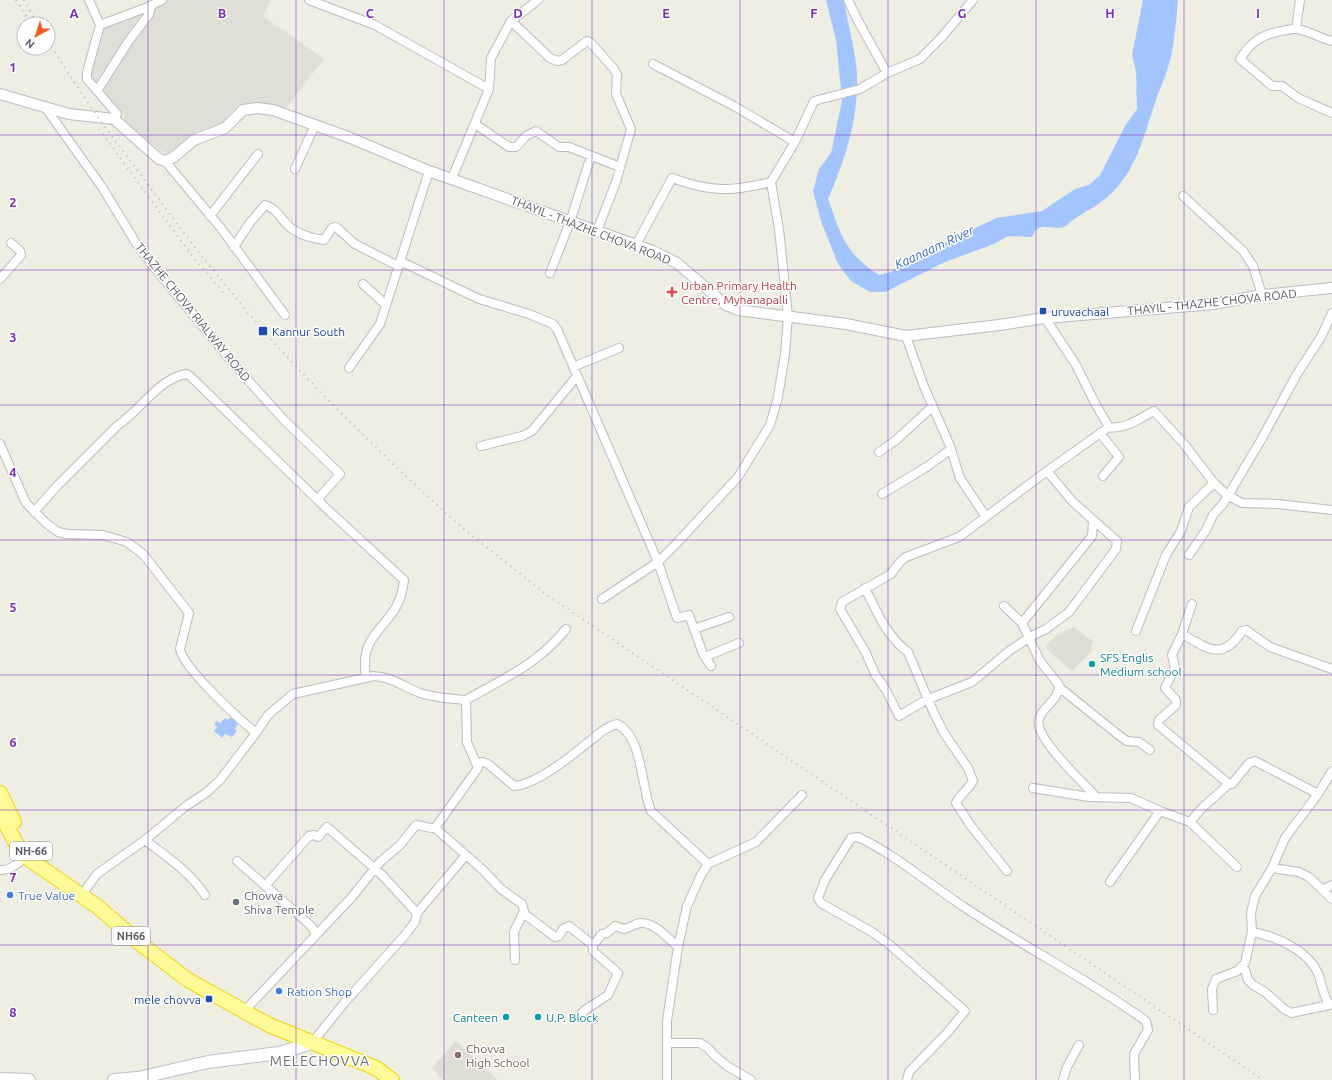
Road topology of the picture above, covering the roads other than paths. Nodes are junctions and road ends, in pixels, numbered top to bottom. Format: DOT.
graph roads {
  1 [pos="89,0"];
  2 [pos="162,0"];
  3 [pos="309,0"];
  4 [pos="538,0"];
  5 [pos="848,0"];
  6 [pos="973,0"];
  7 [pos="1300,0"];
  8 [pos="328,4"];
  9 [pos="148,7"];
  10 [pos="511,21"];
  11 [pos="100,25"];
  12 [pos="1296,29"];
  13 [pos="1332,41"];
  14 [pos="653,64"];
  15 [pos="887,73"];
  16 [pos="489,89"];
  17 [pos="97,91"];
  18 [pos="1,97"];
  19 [pos="45,107"];
  20 [pos="1332,112"];
  21 [pos="114,119"];
  22 [pos="475,124"];
  23 [pos="315,125"];
  24 [pos="795,142"];
  25 [pos="258,154"];
  26 [pos="591,156"];
  27 [pos="165,161"];
  28 [pos="620,167"];
  29 [pos="295,169"];
  30 [pos="428,171"];
  31 [pos="452,178"];
  32 [pos="771,182"];
  33 [pos="1183,196"];
  34 [pos="210,216"];
  35 [pos="570,222"];
  36 [pos="597,232"];
  37 [pos="11,243"];
  38 [pos="636,245"];
  39 [pos="234,247"];
  40 [pos="399,264"];
  41 [pos="550,273"];
  42 [pos="0,279"];
  43 [pos="363,284"];
  44 [pos="1332,288"];
  45 [pos="1262,295"];
  46 [pos="386,305"];
  47 [pos="1332,312"];
  48 [pos="285,315"];
  49 [pos="788,316"];
  50 [pos="1045,318"];
  51 [pos="906,336"];
  52 [pos="619,348"];
  53 [pos="573,367"];
  54 [pos="349,368"];
  55 [pos="577,376"];
  56 [pos="932,407"];
  57 [pos="1109,427"];
  58 [pos="1100,433"];
  59 [pos="0,444"];
  60 [pos="481,446"];
  61 [pos="951,449"];
  62 [pos="880,452"];
  63 [pos="1047,471"];
  64 [pos="1103,476"];
  65 [pos="1214,482"];
  66 [pos="882,494"];
  67 [pos="1227,495"];
  68 [pos="318,499"];
  69 [pos="1332,510"];
  70 [pos="34,512"];
  71 [pos="986,517"];
  72 [pos="1093,521"];
  73 [pos="1189,555"];
  74 [pos="658,562"];
  75 [pos="865,588"];
  76 [pos="602,599"];
  77 [pos="1192,604"];
  78 [pos="1004,606"];
  79 [pos="729,616"];
  80 [pos="1022,623"];
  81 [pos="566,629"];
  82 [pos="694,629"];
  83 [pos="1136,631"];
  84 [pos="1182,634"];
  85 [pos="1030,637"];
  86 [pos="739,643"];
  87 [pos="705,657"];
  88 [pos="711,666"];
  89 [pos="1332,669"];
  90 [pos="366,678"];
  91 [pos="1060,688"];
  92 [pos="929,699"];
  93 [pos="466,700"];
  94 [pos="256,733"];
  95 [pos="1150,750"];
  96 [pos="477,764"];
  97 [pos="1332,771"];
  98 [pos="1229,784"];
  99 [pos="1033,788"];
  100 [pos="0,793"];
  101 [pos="1318,794"];
  102 [pos="802,795"];
  103 [pos="1096,797"];
  104 [pos="1160,811"];
  105 [pos="0,813"];
  106 [pos="1190,822"];
  107 [pos="435,828"];
  108 [pos="145,840"];
  109 [pos="466,855"];
  110 [pos="26,857"];
  111 [pos="237,861"];
  112 [pos="708,864"];
  113 [pos="1238,867"];
  114 [pos="1272,868"];
  115 [pos="375,869"];
  116 [pos="0,870"];
  117 [pos="1007,871"];
  118 [pos="1110,882"];
  119 [pos="1332,885"];
  120 [pos="265,886"];
  121 [pos="1324,889"];
  122 [pos="84,892"];
  123 [pos="205,895"];
  124 [pos="1332,898"];
  125 [pos="417,913"];
  126 [pos="523,914"];
  127 [pos="1252,932"];
  128 [pos="316,934"];
  129 [pos="593,945"];
  130 [pos="678,947"];
  131 [pos="515,960"];
  132 [pos="1240,968"];
  133 [pos="1331,1005"];
  134 [pos="246,1009"];
  135 [pos="1213,1010"];
  136 [pos="578,1017"];
  137 [pos="286,1031"];
  138 [pos="312,1043"];
  139 [pos="668,1043"];
  140 [pos="1079,1045"];
  141 [pos="279,1053"];
  142 [pos="0,1079"];
  143 [pos="389,1079"];
  144 [pos="29,1080"];
  145 [pos="114,1080"];
  146 [pos="667,1080"];
  147 [pos="751,1080"];
  148 [pos="907,1080"];
  149 [pos="1063,1080"];
  150 [pos="1135,1080"];
  1 -- 11 [label="street"];
  2 -- 9 [label="street"];
  3 -- 8 [label="street"];
  4 -- 10 [label="street"];
  5 -- 15 [label="street"];
  6 -- 15 [label="street"];
  7 -- 12 [label="street"];
  8 -- 16 [label="street"];
  9 -- 11 [label="street"];
  9 -- 17 [label="street"];
  10 -- 16 [label="street"];
  10 -- 28 [label="street"];
  11 -- 17 [label="street"];
  12 -- 13 [label="street"];
  12 -- 20 [label="street"];
  14 -- 24 [label="street"];
  15 -- 24 [label="street"];
  16 -- 22 [label="street"];
  17 -- 21 [label="street"];
  18 -- 19 [label="street"];
  19 -- 21 [label="street"];
  19 -- 68 [label="street, THAZHE CHOVA RIALWAY ROAD"];
  21 -- 27 [label="street"];
  22 -- 26 [label="street"];
  22 -- 31 [label="street"];
  23 -- 27 [label="street, THAYIL - THAZHE CHOVA ROAD"];
  23 -- 29 [label="street"];
  23 -- 30 [label="street, THAYIL - THAZHE CHOVA ROAD"];
  24 -- 32 [label="street"];
  25 -- 34 [label="street"];
  26 -- 28 [label="street"];
  26 -- 35 [label="street"];
  27 -- 34 [label="street"];
  28 -- 36 [label="street"];
  30 -- 31 [label="street, THAYIL - THAZHE CHOVA ROAD"];
  30 -- 40 [label="street"];
  31 -- 35 [label="street, THAYIL - THAZHE CHOVA ROAD"];
  32 -- 38 [label="street"];
  32 -- 49 [label="street"];
  33 -- 45 [label="street"];
  34 -- 39 [label="street"];
  35 -- 36 [label="street, THAYIL - THAZHE CHOVA ROAD"];
  35 -- 41 [label="street"];
  36 -- 38 [label="street, THAYIL - THAZHE CHOVA ROAD"];
  37 -- 42 [label="street"];
  38 -- 49 [label="street, THAYIL - THAZHE CHOVA ROAD"];
  39 -- 40 [label="street"];
  39 -- 48 [label="street"];
  40 -- 46 [label="street"];
  40 -- 53 [label="street"];
  43 -- 46 [label="street"];
  44 -- 45 [label="street, THAYIL - THAZHE CHOVA ROAD"];
  45 -- 50 [label="street, THAYIL - THAZHE CHOVA ROAD"];
  46 -- 54 [label="street"];
  47 -- 67 [label="street"];
  49 -- 51 [label="street, THAYIL - THAZHE CHOVA ROAD"];
  49 -- 74 [label="street"];
  50 -- 51 [label="street, THAYIL - THAZHE CHOVA ROAD"];
  50 -- 57 [label="street"];
  51 -- 56 [label="street"];
  52 -- 53 [label="street"];
  53 -- 55 [label="street"];
  55 -- 60 [label="street"];
  55 -- 74 [label="street"];
  56 -- 61 [label="street"];
  56 -- 62 [label="street"];
  57 -- 58 [label="street"];
  57 -- 65 [label="street"];
  58 -- 63 [label="street"];
  58 -- 64 [label="street"];
  59 -- 70 [label="street"];
  61 -- 66 [label="street"];
  61 -- 71 [label="street"];
  63 -- 71 [label="street"];
  63 -- 72 [label="street"];
  65 -- 67 [label="street"];
  65 -- 83 [label="street"];
  67 -- 69 [label="street"];
  67 -- 73 [label="street"];
  68 -- 70 [label="street"];
  68 -- 90 [label="street"];
  70 -- 94 [label="street"];
  71 -- 75 [label="street"];
  72 -- 80 [label="street"];
  72 -- 85 [label="street"];
  74 -- 76 [label="street"];
  74 -- 82 [label="street"];
  75 -- 92 [label="street"];
  75 -- 92 [label="street"];
  77 -- 84 [label="street"];
  78 -- 80 [label="street"];
  79 -- 82 [label="street"];
  80 -- 85 [label="street"];
  81 -- 93 [label="street"];
  82 -- 87 [label="street"];
  84 -- 89 [label="street"];
  84 -- 98 [label="street"];
  85 -- 91 [label="street"];
  85 -- 92 [label="street"];
  86 -- 87 [label="street"];
  87 -- 88 [label="street"];
  90 -- 93 [label="street"];
  90 -- 94 [label="street"];
  91 -- 95 [label="street"];
  91 -- 103 [label="street"];
  92 -- 117 [label="street"];
  93 -- 96 [label="street"];
  94 -- 108 [label="street"];
  96 -- 107 [label="street"];
  96 -- 112 [label="street"];
  97 -- 101 [label="street"];
  98 -- 101 [label="street"];
  98 -- 106 [label="street"];
  99 -- 103 [label="street"];
  100 -- 122 [label="highway, NH-66"];
  101 -- 114 [label="street"];
  102 -- 112 [label="street"];
  103 -- 104 [label="street"];
  104 -- 106 [label="street"];
  104 -- 118 [label="street"];
  105 -- 110 [label="highway, NH66"];
  106 -- 113 [label="street"];
  107 -- 109 [label="street"];
  107 -- 115 [label="street"];
  108 -- 122 [label="street"];
  108 -- 123 [label="street"];
  109 -- 125 [label="street"];
  109 -- 126 [label="street"];
  110 -- 116 [label="street"];
  110 -- 122 [label="highway, NH66"];
  111 -- 120 [label="street"];
  112 -- 130 [label="street"];
  114 -- 121 [label="street"];
  114 -- 127 [label="street"];
  115 -- 120 [label="street"];
  115 -- 125 [label="street"];
  115 -- 128 [label="street"];
  119 -- 121 [label="street"];
  120 -- 128 [label="street"];
  121 -- 124 [label="street"];
  122 -- 134 [label="highway, NH66"];
  125 -- 138 [label="street"];
  126 -- 129 [label="street"];
  126 -- 131 [label="street"];
  127 -- 132 [label="street"];
  127 -- 133 [label="street"];
  128 -- 134 [label="street"];
  129 -- 130 [label="street"];
  129 -- 136 [label="street"];
  130 -- 139 [label="street"];
  132 -- 133 [label="street"];
  132 -- 135 [label="street"];
  134 -- 137 [label="highway, NH66"];
  137 -- 138 [label="highway, NH66"];
  137 -- 141 [label="main road"];
  138 -- 141 [label="main road"];
  138 -- 143 [label="highway, NH66"];
  139 -- 146 [label="street"];
  139 -- 147 [label="street"];
  140 -- 149 [label="street"];
  141 -- 145 [label="main road"];
  142 -- 144 [label="main road"];
  148 -- 150 [label="street"];
}
